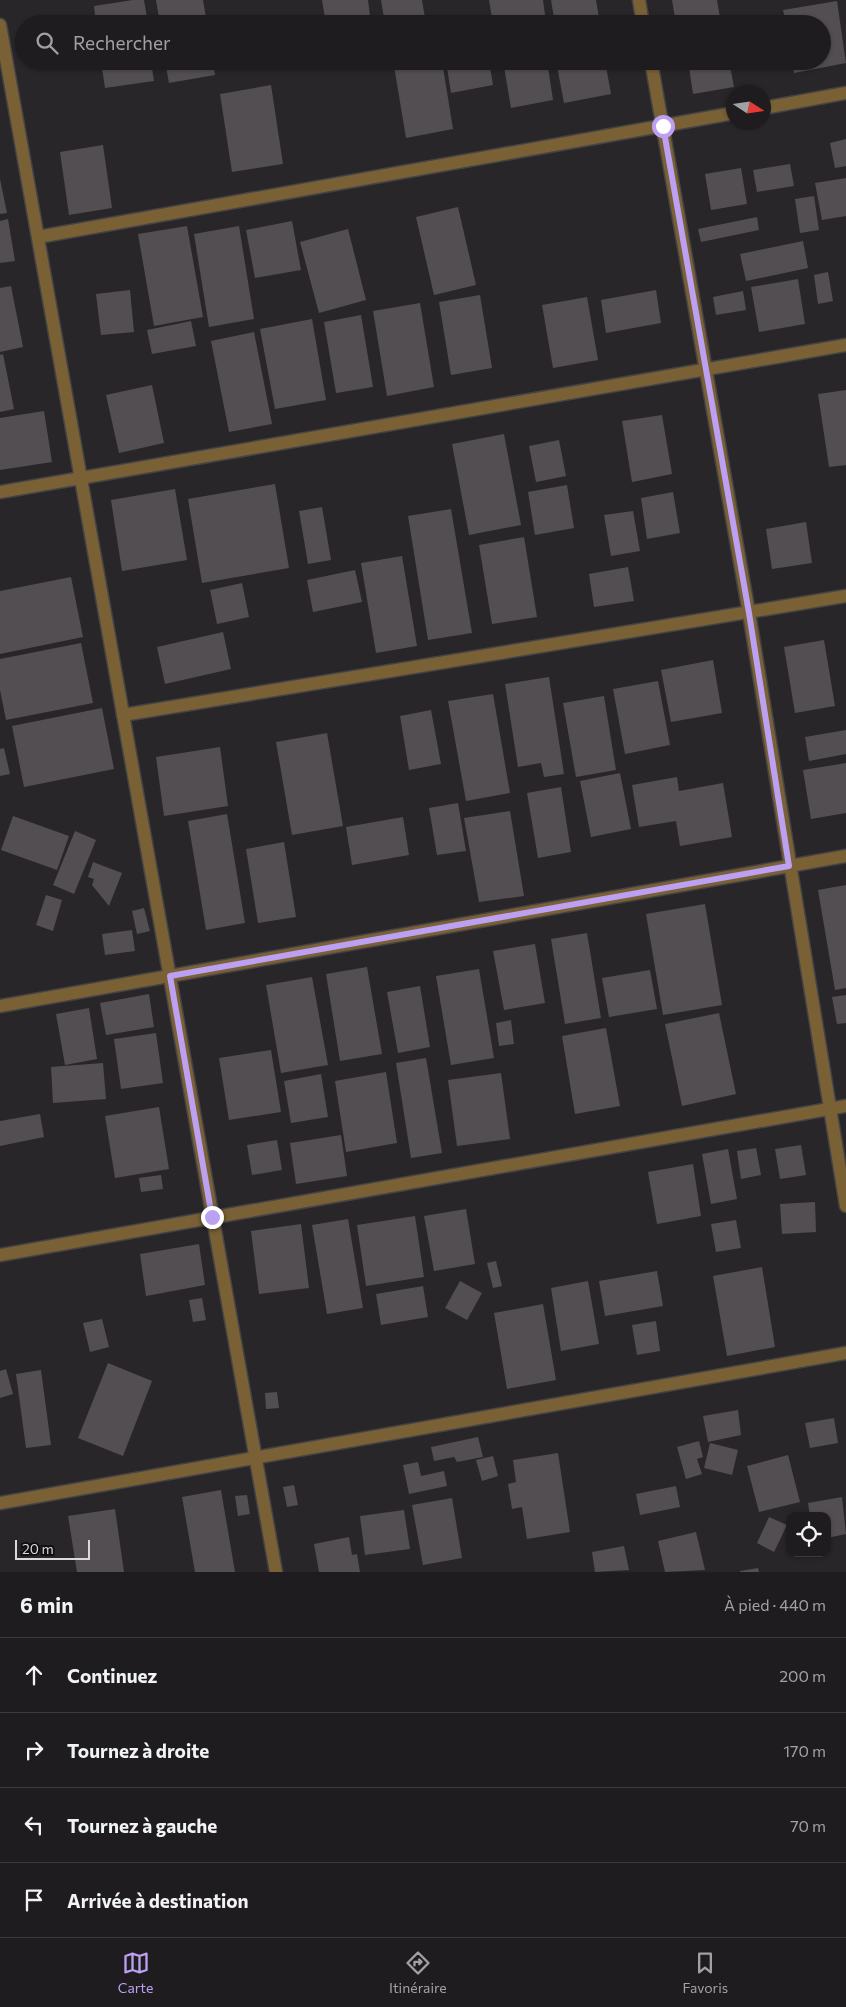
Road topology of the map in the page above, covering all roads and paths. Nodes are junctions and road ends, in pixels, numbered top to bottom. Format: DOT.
graph roads {
  1 [pos="639,0"];
  2 [pos="642,15"];
  3 [pos="0,25"];
  4 [pos="652,70"];
  5 [pos="846,93"];
  6 [pos="771,107"];
  7 [pos="726,114"];
  8 [pos="663,126"];
  9 [pos="38,237"];
  10 [pos="846,344"];
  11 [pos="704,368"];
  12 [pos="81,478"];
  13 [pos="0,492"];
  14 [pos="846,596"];
  15 [pos="749,613"];
  16 [pos="123,714"];
  17 [pos="846,856"];
  18 [pos="789,866"];
  19 [pos="170,976"];
  20 [pos="0,1006"];
  21 [pos="846,1106"];
  22 [pos="829,1109"];
  23 [pos="846,1206"];
  24 [pos="212,1217"];
  25 [pos="0,1255"];
  26 [pos="846,1353"];
  27 [pos="255,1457"];
  28 [pos="0,1503"];
  29 [pos="276,1572"];
  1 -- 2 [label="street"];
  3 -- 9 [label="street"];
  4 -- 8 [label="street"];
  5 -- 6 [label="street"];
  7 -- 8 [label="street"];
  8 -- 9 [label="street"];
  8 -- 11 [label="street"];
  9 -- 12 [label="street"];
  10 -- 11 [label="street"];
  11 -- 12 [label="street"];
  11 -- 15 [label="street"];
  12 -- 13 [label="street"];
  12 -- 16 [label="street"];
  14 -- 15 [label="street"];
  15 -- 16 [label="street"];
  15 -- 18 [label="street"];
  16 -- 19 [label="street"];
  17 -- 18 [label="street"];
  18 -- 19 [label="street"];
  18 -- 22 [label="street"];
  19 -- 20 [label="street"];
  19 -- 24 [label="street"];
  21 -- 22 [label="street"];
  22 -- 23 [label="street"];
  22 -- 24 [label="street"];
  24 -- 25 [label="street"];
  24 -- 27 [label="street"];
  26 -- 27 [label="street"];
  27 -- 28 [label="street"];
  27 -- 29 [label="street"];
}
